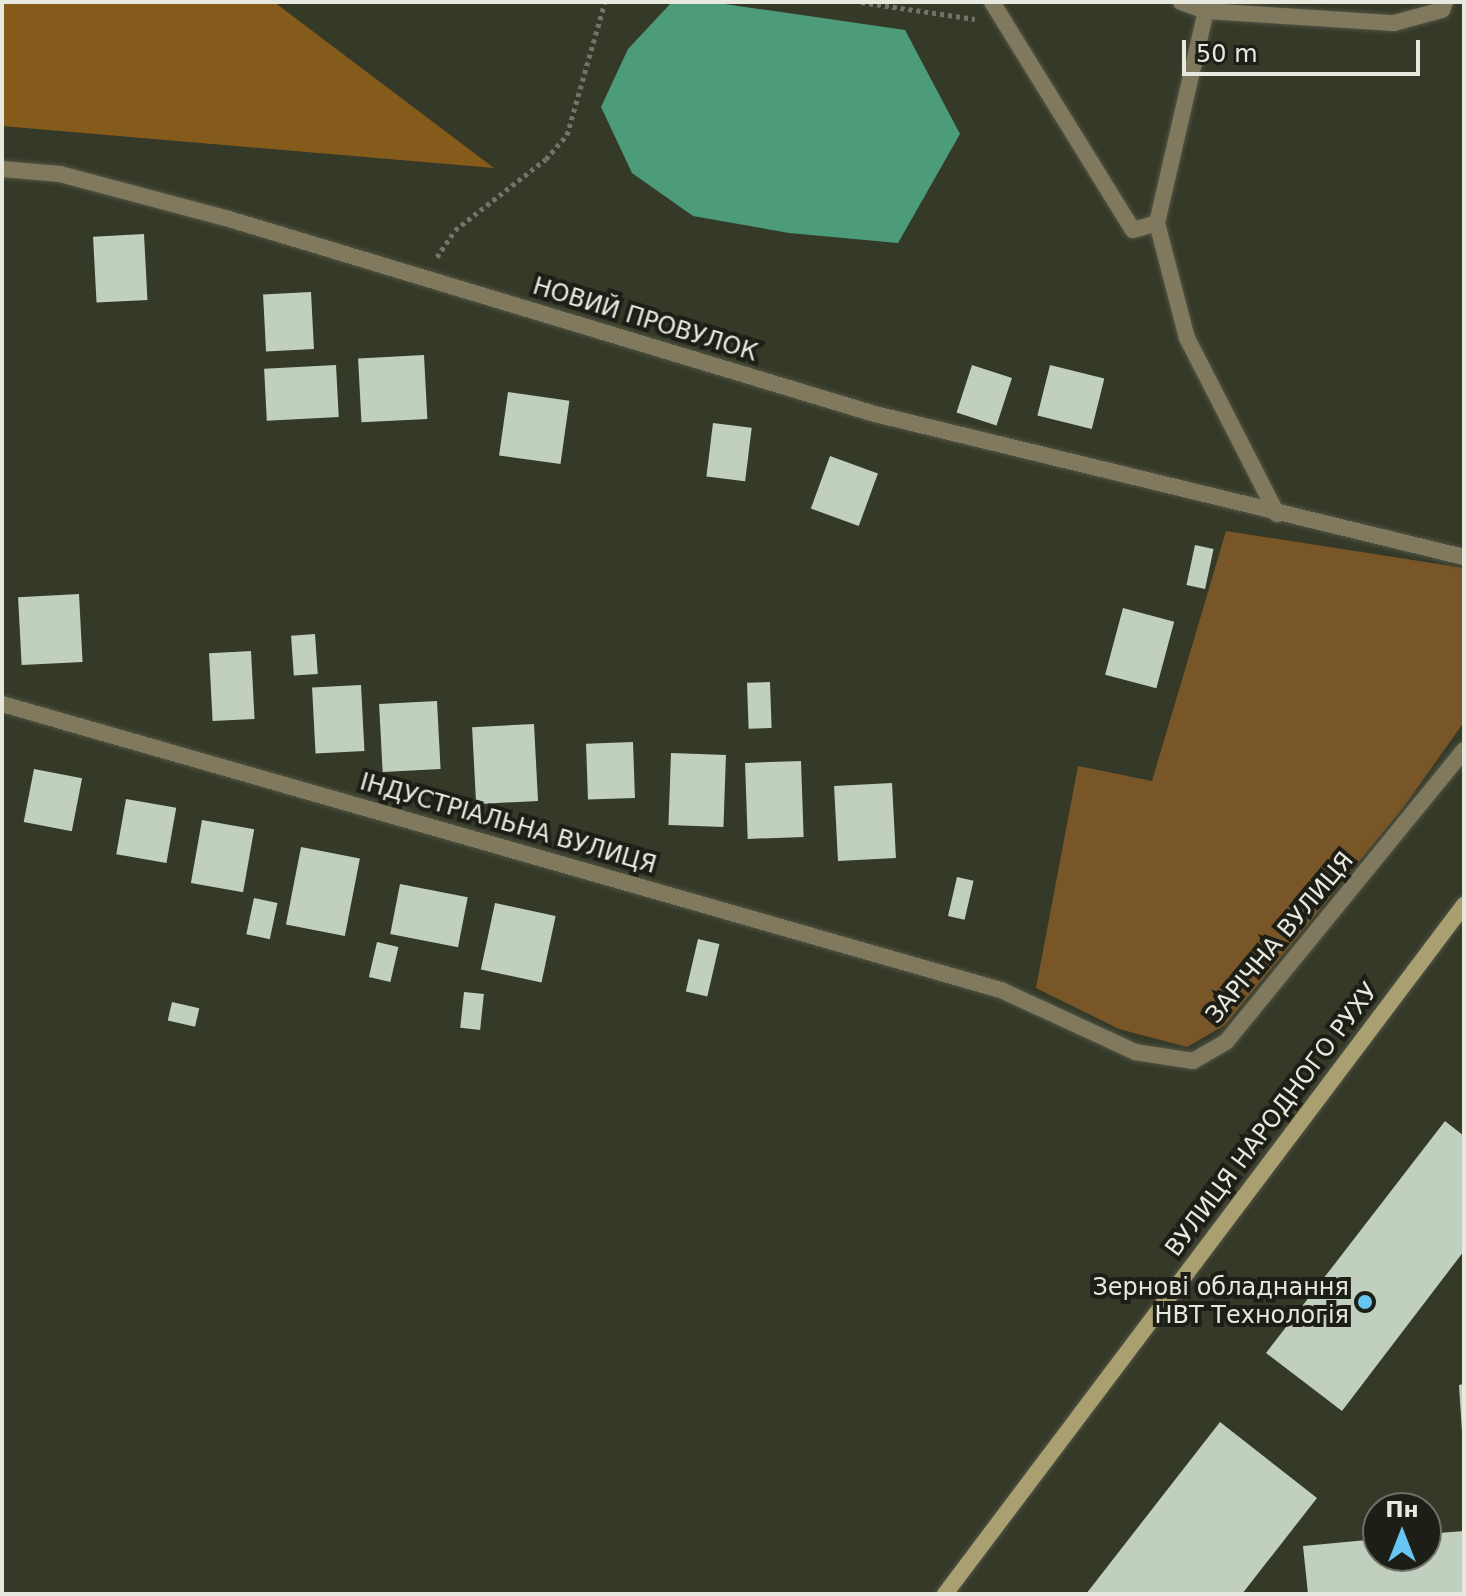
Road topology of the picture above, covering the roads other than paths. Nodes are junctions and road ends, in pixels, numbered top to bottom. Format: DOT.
graph roads {
  1 [pos="992,2"];
  2 [pos="1181,2"];
  3 [pos="1445,2"];
  4 [pos="1207,7"];
  5 [pos="2,169"];
  6 [pos="1157,223"];
  7 [pos="1277,514"];
  8 [pos="1464,557"];
  9 [pos="2,704"];
  10 [pos="1464,750"];
  11 [pos="1464,905"];
  12 [pos="1001,990"];
  13 [pos="945,1594"];
  1 -- 6 [label="street"];
  2 -- 4 [label="street"];
  3 -- 4 [label="street"];
  4 -- 6 [label="street"];
  5 -- 7 [label="street, НОВИЙ ПРОВУЛОК"];
  6 -- 7 [label="street"];
  7 -- 8 [label="street, НОВИЙ ПРОВУЛОК"];
  9 -- 12 [label="street, ІНДУСТРІАЛЬНА ВУЛИЦЯ"];
  10 -- 12 [label="street, ЗАРІЧНА ВУЛИЦЯ"];
  11 -- 13 [label="main road, ВУЛИЦЯ НАРОДНОГО РУХУ"];
}
